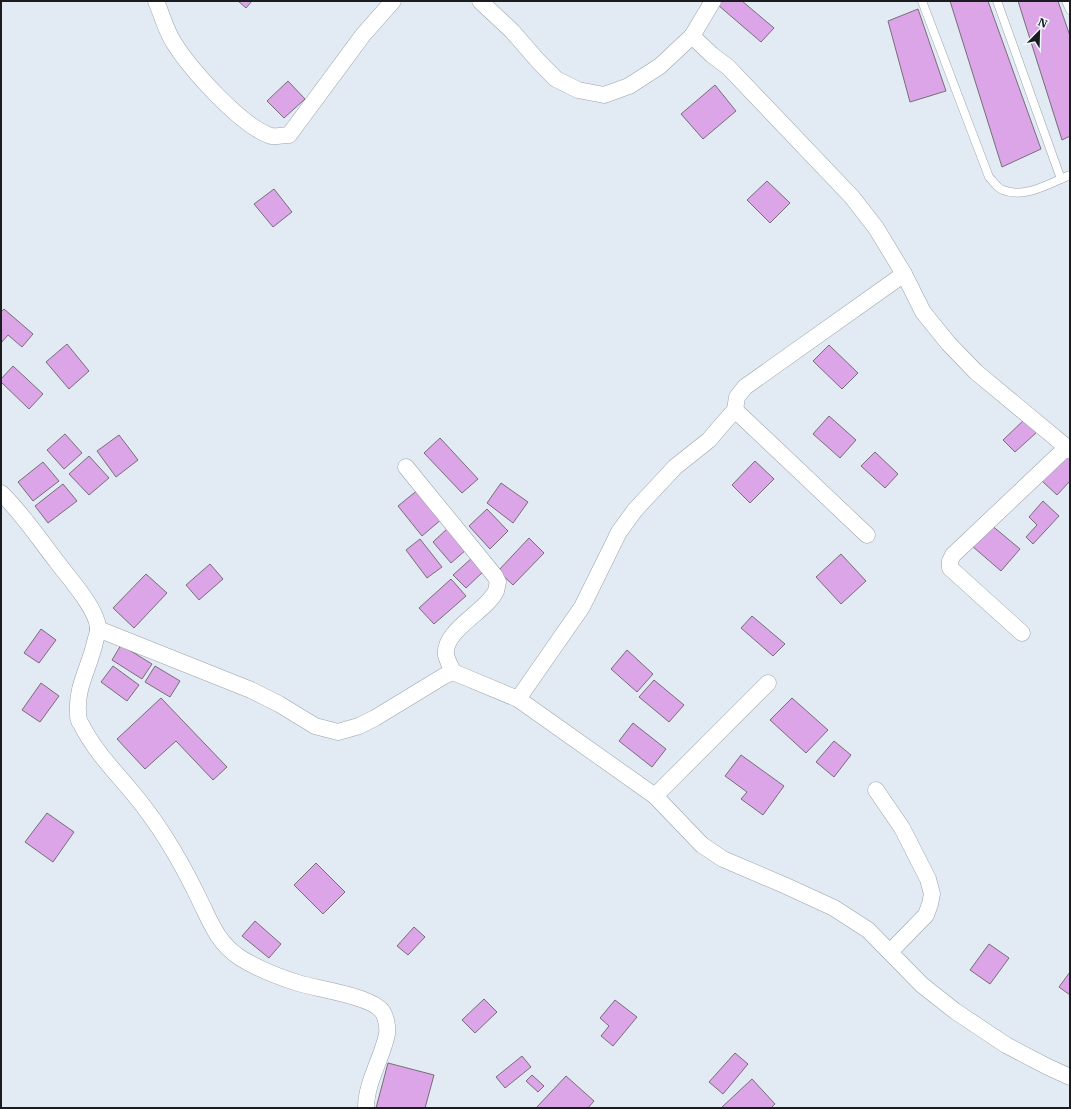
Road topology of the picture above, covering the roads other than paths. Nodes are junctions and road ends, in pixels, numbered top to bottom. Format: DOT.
graph roads {
  1 [pos="156,1"];
  2 [pos="393,1"];
  3 [pos="480,1"];
  4 [pos="713,1"];
  5 [pos="922,1"];
  6 [pos="997,1"];
  7 [pos="1066,1"];
  8 [pos="1070,10"];
  9 [pos="692,36"];
  10 [pos="1070,175"];
  11 [pos="1061,179"];
  12 [pos="904,274"];
  13 [pos="735,410"];
  14 [pos="1068,449"];
  15 [pos="406,467"];
  16 [pos="1,493"];
  17 [pos="867,535"];
  18 [pos="98,629"];
  19 [pos="1022,633"];
  20 [pos="453,672"];
  21 [pos="768,683"];
  22 [pos="518,699"];
  23 [pos="876,790"];
  24 [pos="655,796"];
  25 [pos="890,952"];
  26 [pos="1070,1077"];
  27 [pos="366,1108"];
  1 -- 2 [label="street"];
  3 -- 9 [label="street"];
  4 -- 9 [label="street"];
  5 -- 11 [label="lane"];
  6 -- 11 [label="lane"];
  7 -- 8 [label="lane"];
  9 -- 12 [label="street"];
  10 -- 11 [label="lane"];
  12 -- 13 [label="street"];
  12 -- 14 [label="street"];
  13 -- 17 [label="street"];
  13 -- 22 [label="street"];
  14 -- 19 [label="street"];
  15 -- 20 [label="street"];
  16 -- 18 [label="street"];
  18 -- 20 [label="street"];
  18 -- 27 [label="street"];
  20 -- 22 [label="street"];
  21 -- 24 [label="street"];
  22 -- 24 [label="street"];
  23 -- 25 [label="street"];
  24 -- 25 [label="street"];
  25 -- 26 [label="street"];
}
